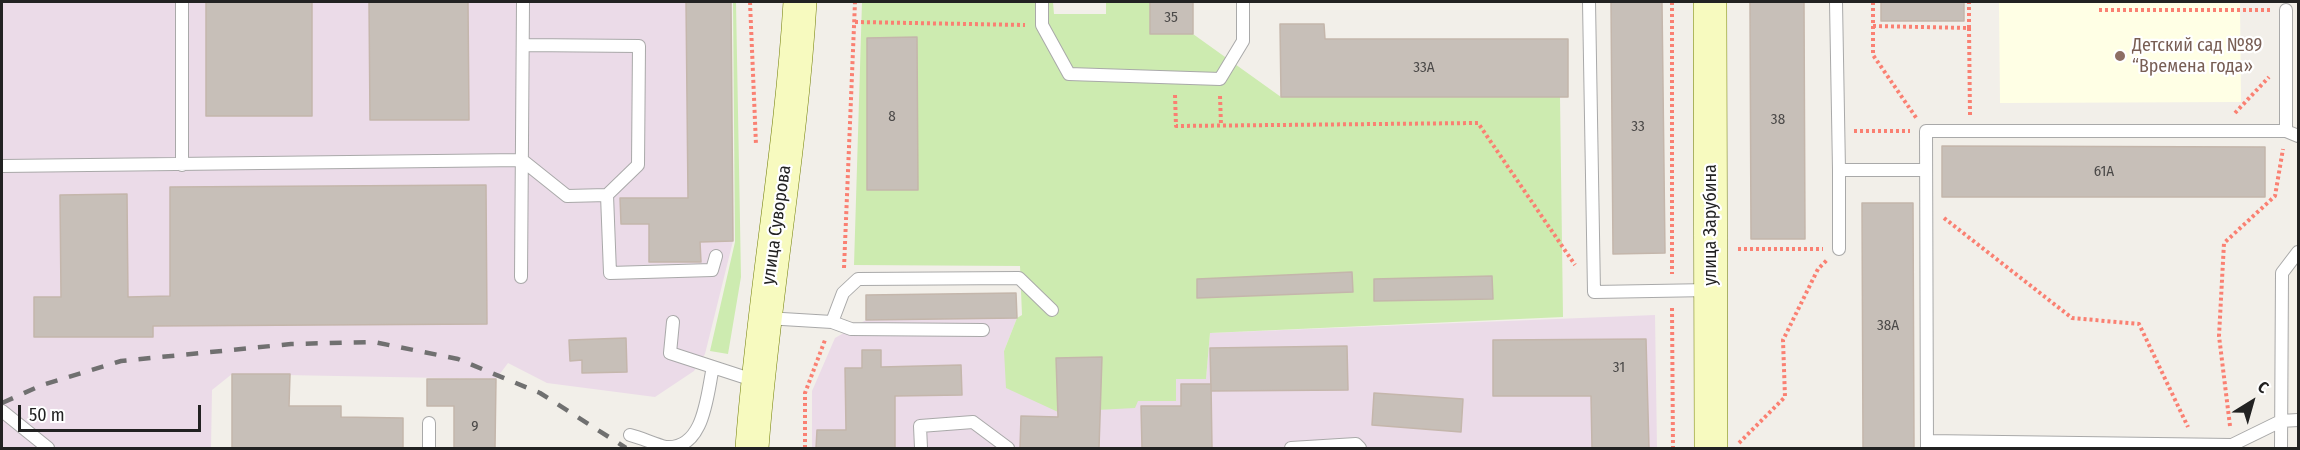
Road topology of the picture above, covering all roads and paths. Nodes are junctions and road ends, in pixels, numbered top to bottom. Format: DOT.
graph roads {
  1 [pos="182,2"];
  2 [pos="523,2"];
  3 [pos="750,2"];
  4 [pos="800,2"];
  5 [pos="855,2"];
  6 [pos="1042,2"];
  7 [pos="1244,2"];
  8 [pos="1589,2"];
  9 [pos="1672,2"];
  10 [pos="1710,2"];
  11 [pos="1836,2"];
  12 [pos="1873,2"];
  13 [pos="1969,2"];
  14 [pos="2099,10"];
  15 [pos="2286,10"];
  16 [pos="855,22"];
  17 [pos="1042,25"];
  18 [pos="1873,27"];
  19 [pos="1969,28"];
  20 [pos="523,45"];
  21 [pos="1872,55"];
  22 [pos="1867,56"];
  23 [pos="2286,59"];
  24 [pos="1175,78"];
  25 [pos="1220,79"];
  26 [pos="1221,125"];
  27 [pos="1838,131"];
  28 [pos="1926,131"];
  29 [pos="2286,131"];
  30 [pos="1970,132"];
  31 [pos="2217,132"];
  32 [pos="2298,136"];
  33 [pos="756,147"];
  34 [pos="522,160"];
  35 [pos="182,165"];
  36 [pos="2,166"];
  37 [pos="1839,170"];
  38 [pos="1926,170"];
  39 [pos="607,195"];
  40 [pos="1926,203"];
  41 [pos="1738,249"];
  42 [pos="1839,249"];
  43 [pos="2298,252"];
  44 [pos="716,256"];
  45 [pos="521,277"];
  46 [pos="1711,290"];
  47 [pos="1672,291"];
  48 [pos="1594,292"];
  49 [pos="843,293"];
  50 [pos="1052,310"];
  51 [pos="765,318"];
  52 [pos="673,322"];
  53 [pos="832,322"];
  54 [pos="983,330"];
  55 [pos="713,367"];
  56 [pos="757,381"];
  57 [pos="2,411"];
  58 [pos="2298,420"];
  59 [pos="2281,421"];
  60 [pos="429,423"];
  61 [pos="630,435"];
  62 [pos="2196,444"];
  63 [pos="1927,445"];
  64 [pos="2232,445"];
  65 [pos="1725,446"];
  66 [pos="48,448"];
  67 [pos="429,448"];
  68 [pos="752,448"];
  69 [pos="805,448"];
  70 [pos="921,448"];
  71 [pos="1008,448"];
  72 [pos="1291,448"];
  73 [pos="1360,448"];
  74 [pos="1673,448"];
  75 [pos="2281,448"];
  1 -- 35 [label="lane"];
  2 -- 20 [label="lane"];
  3 -- 33 [label="path"];
  4 -- 51 [label="main road, улица Суворова"];
  5 -- 16 [label="path"];
  6 -- 17 [label="lane"];
  7 -- 25 [label="lane"];
  8 -- 48 [label="lane"];
  9 -- 47 [label="path"];
  10 -- 46 [label="main road, улица Зарубина"];
  11 -- 27 [label="lane"];
  12 -- 18 [label="path"];
  13 -- 19 [label="path"];
  14 -- 15 [label="path"];
  15 -- 23 [label="lane"];
  16 -- 17 [label="path"];
  16 -- 49 [label="path"];
  17 -- 24 [label="lane"];
  18 -- 19 [label="path"];
  18 -- 21 [label="path"];
  19 -- 30 [label="path"];
  20 -- 34 [label="lane"];
  20 -- 39 [label="lane"];
  21 -- 22 [label="path"];
  21 -- 28 [label="path"];
  23 -- 29 [label="lane"];
  23 -- 31 [label="path"];
  24 -- 25 [label="lane"];
  24 -- 26 [label="path"];
  25 -- 26 [label="path"];
  26 -- 48 [label="path"];
  27 -- 28 [label="path"];
  27 -- 37 [label="lane"];
  28 -- 30 [label="lane"];
  28 -- 38 [label="lane"];
  29 -- 31 [label="lane"];
  29 -- 32 [label="lane"];
  29 -- 64 [label="path"];
  30 -- 31 [label="lane"];
  34 -- 35 [label="lane"];
  34 -- 39 [label="lane"];
  34 -- 45 [label="lane"];
  35 -- 36 [label="lane"];
  37 -- 38 [label="lane"];
  37 -- 42 [label="lane"];
  38 -- 40 [label="lane"];
  39 -- 44 [label="lane"];
  40 -- 62 [label="path"];
  40 -- 63 [label="lane"];
  41 -- 42 [label="path"];
  42 -- 65 [label="path"];
  43 -- 59 [label="lane"];
  46 -- 47 [label="lane"];
  46 -- 65 [label="main road, улица Зарубина"];
  47 -- 48 [label="lane"];
  47 -- 74 [label="path"];
  49 -- 50 [label="lane"];
  49 -- 53 [label="lane"];
  51 -- 53 [label="lane"];
  51 -- 56 [label="main road, улица Суворова"];
  52 -- 55 [label="lane"];
  53 -- 54 [label="lane"];
  53 -- 69 [label="path"];
  55 -- 56 [label="lane"];
  55 -- 61 [label="lane"];
  56 -- 68 [label="main road, улица Суворова"];
  57 -- 66 [label="lane"];
  58 -- 59 [label="lane"];
  59 -- 64 [label="lane"];
  59 -- 75 [label="lane"];
  60 -- 67 [label="lane"];
  62 -- 63 [label="lane"];
  62 -- 64 [label="lane"];
  70 -- 71 [label="lane"];
  72 -- 73 [label="lane"];
}
